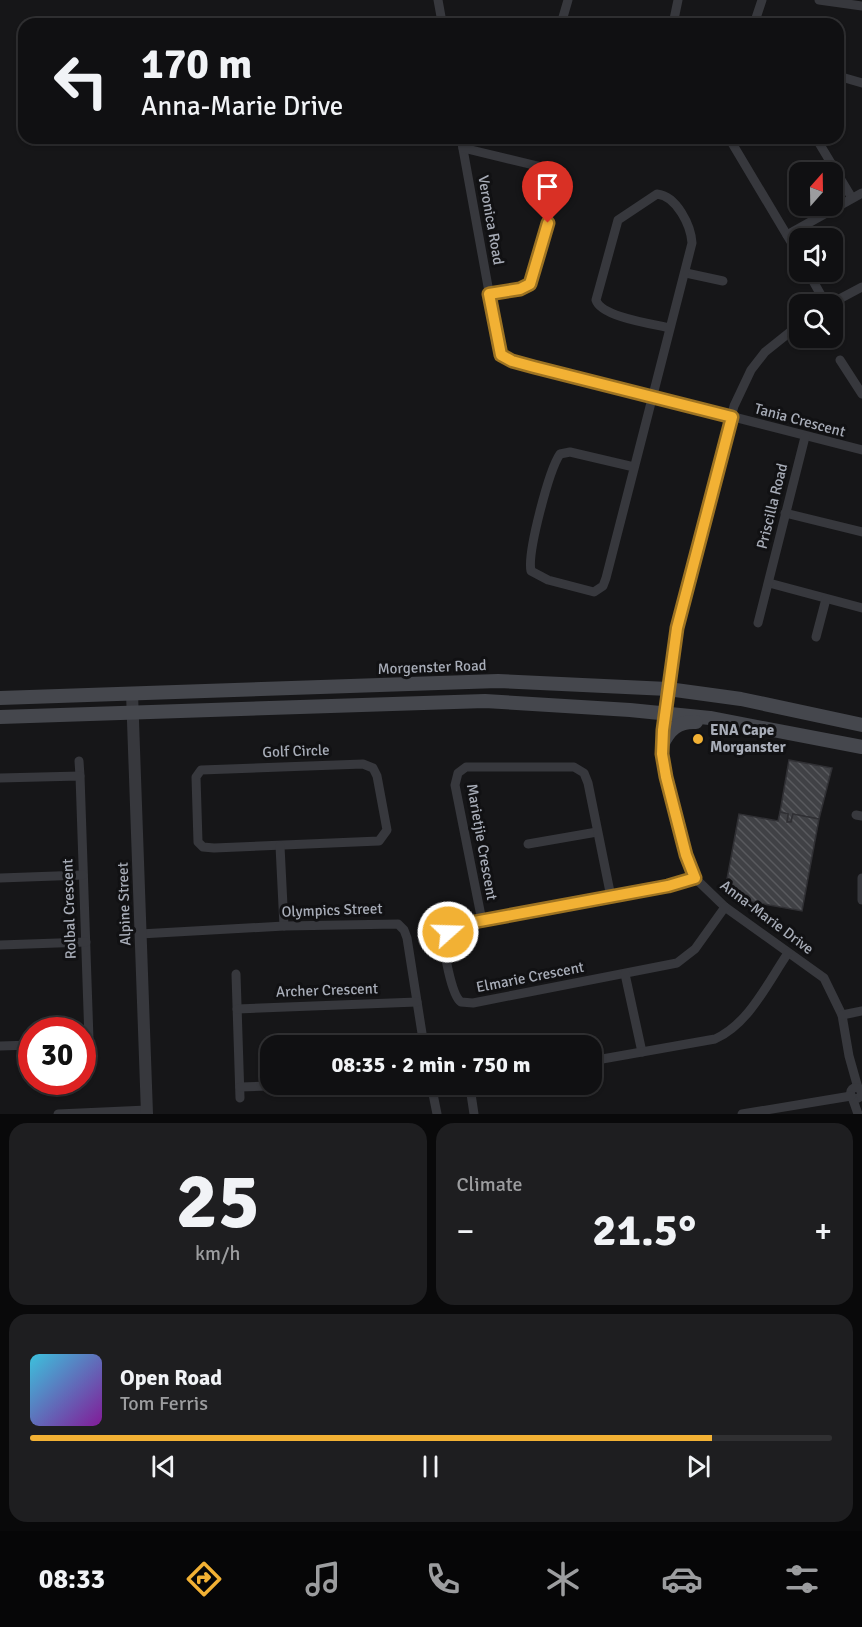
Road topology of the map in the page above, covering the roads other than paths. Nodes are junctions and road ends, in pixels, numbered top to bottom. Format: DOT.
graph roads {
  1 [pos="438,0"];
  2 [pos="568,0"];
  3 [pos="678,0"];
  4 [pos="762,0"];
  5 [pos="819,0"];
  6 [pos="862,6"];
  7 [pos="441,18"];
  8 [pos="563,18"];
  9 [pos="674,18"];
  10 [pos="756,18"];
  11 [pos="844,78"];
  12 [pos="862,83"];
  13 [pos="462,144"];
  14 [pos="465,144"];
  15 [pos="733,144"];
  16 [pos="820,144"];
  17 [pos="862,193"];
  18 [pos="852,198"];
  19 [pos="787,235"];
  20 [pos="789,238"];
  21 [pos="686,273"];
  22 [pos="723,281"];
  23 [pos="862,287"];
  24 [pos="489,294"];
  25 [pos="843,296"];
  26 [pos="670,328"];
  27 [pos="789,332"];
  28 [pos="840,360"];
  29 [pos="858,378"];
  30 [pos="862,394"];
  31 [pos="653,396"];
  32 [pos="732,417"];
  33 [pos="805,437"];
  34 [pos="862,450"];
  35 [pos="634,467"];
  36 [pos="785,513"];
  37 [pos="862,532"];
  38 [pos="769,583"];
  39 [pos="826,599"];
  40 [pos="862,608"];
  41 [pos="758,623"];
  42 [pos="816,637"];
  43 [pos="668,689"];
  44 [pos="132,693"];
  45 [pos="0,698"];
  46 [pos="133,712"];
  47 [pos="664,714"];
  48 [pos="0,717"];
  49 [pos="730,721"];
  50 [pos="862,726"];
  51 [pos="662,744"];
  52 [pos="862,747"];
  53 [pos="80,761"];
  54 [pos="80,776"];
  55 [pos="0,778"];
  56 [pos="597,832"];
  57 [pos="528,844"];
  58 [pos="280,846"];
  59 [pos="83,874"];
  60 [pos="0,878"];
  61 [pos="695,878"];
  62 [pos="862,878"];
  63 [pos="611,897"];
  64 [pos="862,900"];
  65 [pos="725,907"];
  66 [pos="482,921"];
  67 [pos="284,926"];
  68 [pos="140,934"];
  69 [pos="86,942"];
  70 [pos="0,945"];
  71 [pos="788,953"];
  72 [pos="236,974"];
  73 [pos="625,974"];
  74 [pos="417,1002"];
  75 [pos="237,1009"];
  76 [pos="862,1011"];
  77 [pos="842,1015"];
  78 [pos="86,1017"];
  79 [pos="422,1035"];
  80 [pos="18,1045"];
  81 [pos="0,1046"];
  82 [pos="642,1052"];
  83 [pos="602,1059"];
  84 [pos="260,1086"];
  85 [pos="240,1087"];
  86 [pos="857,1093"];
  87 [pos="433,1095"];
  88 [pos="471,1095"];
  89 [pos="240,1098"];
  90 [pos="147,1112"];
  91 [pos="58,1114"];
  92 [pos="437,1114"];
  93 [pos="474,1114"];
  94 [pos="742,1114"];
  95 [pos="859,1114"];
  1 -- 7 [label="street"];
  2 -- 8 [label="street"];
  3 -- 9 [label="street"];
  4 -- 10 [label="street"];
  5 -- 6 [label="street"];
  11 -- 12 [label="street"];
  13 -- 24 [label="street, Veronica Road"];
  14 -- 24 [label="street"];
  15 -- 19 [label="street"];
  16 -- 18 [label="street"];
  17 -- 18 [label="street"];
  18 -- 19 [label="street"];
  19 -- 20 [label="street"];
  21 -- 22 [label="street"];
  21 -- 26 [label="street"];
  21 -- 26 [label="street"];
  23 -- 25 [label="street"];
  24 -- 31 [label="street, Veronica Road"];
  26 -- 31 [label="street"];
  27 -- 32 [label="street, Anna-Marie Drive"];
  28 -- 29 [label="street"];
  29 -- 30 [label="street"];
  31 -- 32 [label="street, Veronica Road"];
  31 -- 35 [label="street"];
  32 -- 33 [label="street, Tania Crescent"];
  32 -- 43 [label="street, Anna-Marie Drive"];
  33 -- 34 [label="street, Tania Crescent"];
  33 -- 36 [label="street, Priscilla Road"];
  35 -- 35 [label="street"];
  36 -- 37 [label="street"];
  36 -- 38 [label="street, Priscilla Road"];
  38 -- 39 [label="street"];
  38 -- 41 [label="street, Priscilla Road"];
  39 -- 40 [label="street"];
  39 -- 42 [label="street"];
  43 -- 44 [label="main road, Morgenster Road"];
  43 -- 47 [label="street, Anna-Marie Drive"];
  43 -- 50 [label="main road, Morgenster Road"];
  44 -- 45 [label="main road, Morgenster Road"];
  44 -- 46 [label="street, Alpine Street"];
  46 -- 47 [label="main road"];
  46 -- 48 [label="main road"];
  46 -- 68 [label="street, Alpine Street"];
  47 -- 49 [label="main road"];
  47 -- 51 [label="street, Anna-Marie Drive"];
  49 -- 51 [label="main road"];
  49 -- 52 [label="main road"];
  51 -- 61 [label="street, Anna-Marie Drive"];
  53 -- 54 [label="street, Rolbal Crescent"];
  54 -- 55 [label="street"];
  54 -- 59 [label="street, Rolbal Crescent"];
  56 -- 57 [label="street"];
  56 -- 63 [label="street, Marietjie Crescent"];
  56 -- 66 [label="street, Marietjie Crescent"];
  58 -- 58 [label="street, Golf Circle"];
  58 -- 67 [label="street"];
  59 -- 60 [label="street"];
  59 -- 69 [label="street, Rolbal Crescent"];
  61 -- 63 [label="street, Elmarie Crescent"];
  61 -- 65 [label="street, Anna-Marie Drive"];
  62 -- 64 [label="street"];
  63 -- 66 [label="street, Elmarie Crescent"];
  65 -- 71 [label="street, Anna-Marie Drive"];
  65 -- 73 [label="street, Elmarie Crescent"];
  66 -- 73 [label="street, Elmarie Crescent"];
  67 -- 68 [label="street, Olympics Street"];
  67 -- 74 [label="street, Olympics Street"];
  68 -- 90 [label="street, Alpine Street"];
  69 -- 70 [label="street"];
  69 -- 78 [label="street, Rolbal Crescent"];
  71 -- 77 [label="street, Anna-Marie Drive"];
  71 -- 82 [label="street"];
  72 -- 75 [label="street"];
  73 -- 82 [label="street"];
  74 -- 75 [label="street, Archer Crescent"];
  74 -- 79 [label="street, Olympics Street"];
  75 -- 85 [label="street"];
  76 -- 77 [label="street"];
  77 -- 86 [label="street, Anna-Marie Drive"];
  80 -- 81 [label="street"];
  82 -- 83 [label="street"];
  84 -- 85 [label="street"];
  85 -- 89 [label="street"];
  86 -- 94 [label="street"];
  86 -- 95 [label="street, Anna-Marie Drive"];
  87 -- 92 [label="street"];
  88 -- 93 [label="street"];
  90 -- 91 [label="street"];
}
